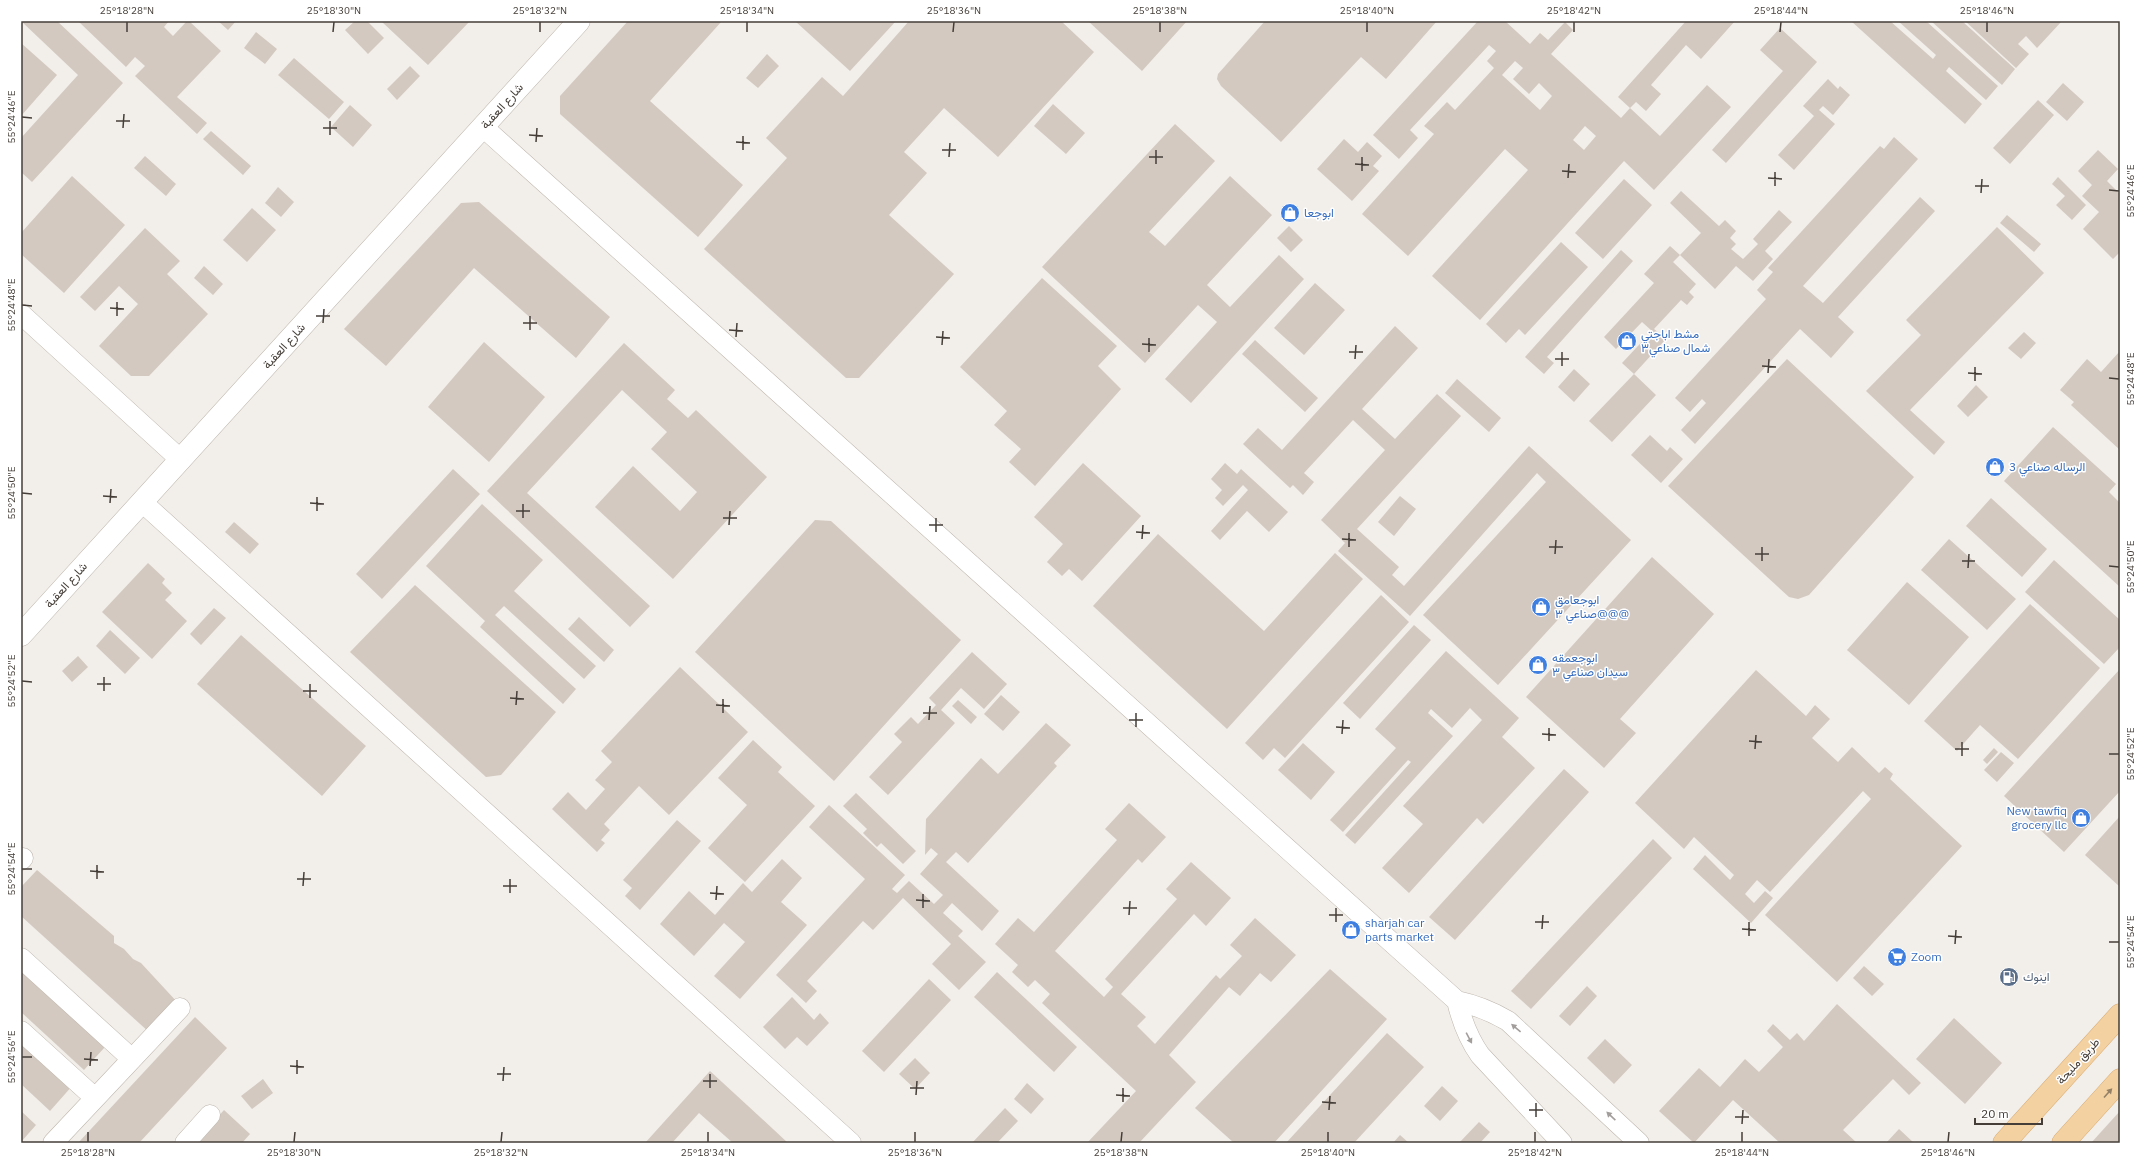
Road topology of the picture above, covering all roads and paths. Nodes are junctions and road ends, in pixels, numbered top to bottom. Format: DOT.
graph roads {
  1 [pos="579,21"];
  2 [pos="483,127"];
  3 [pos="21,314"];
  4 [pos="180,460"];
  5 [pos="142,502"];
  6 [pos="21,635"];
  7 [pos="21,958"];
  8 [pos="1457,1001"];
  9 [pos="180,1008"];
  10 [pos="2120,1015"];
  11 [pos="21,1031"];
  12 [pos="132,1059"];
  13 [pos="2120,1080"];
  14 [pos="95,1098"];
  15 [pos="210,1115"];
  16 [pos="53,1143"];
  17 [pos="185,1143"];
  18 [pos="850,1143"];
  19 [pos="1562,1143"];
  20 [pos="1639,1143"];
  21 [pos="2004,1143"];
  22 [pos="2063,1143"];
  1 -- 2 [label="street, شارع العقبة"];
  2 -- 4 [label="street, شارع العقبة"];
  2 -- 8 [label="street"];
  3 -- 4 [label="street"];
  4 -- 5 [label="street, شارع العقبة"];
  5 -- 6 [label="street, شارع العقبة"];
  5 -- 18 [label="street"];
  7 -- 12 [label="street"];
  8 -- 19 [label="street, one-way"];
  20 -- 8 [label="street, one-way"];
  9 -- 12 [label="street"];
  10 -- 21 [label="main road, طريق مليحة"];
  11 -- 14 [label="street"];
  12 -- 14 [label="street"];
  22 -- 13 [label="main road, one-way"];
  14 -- 16 [label="street"];
  15 -- 17 [label="street"];
}
